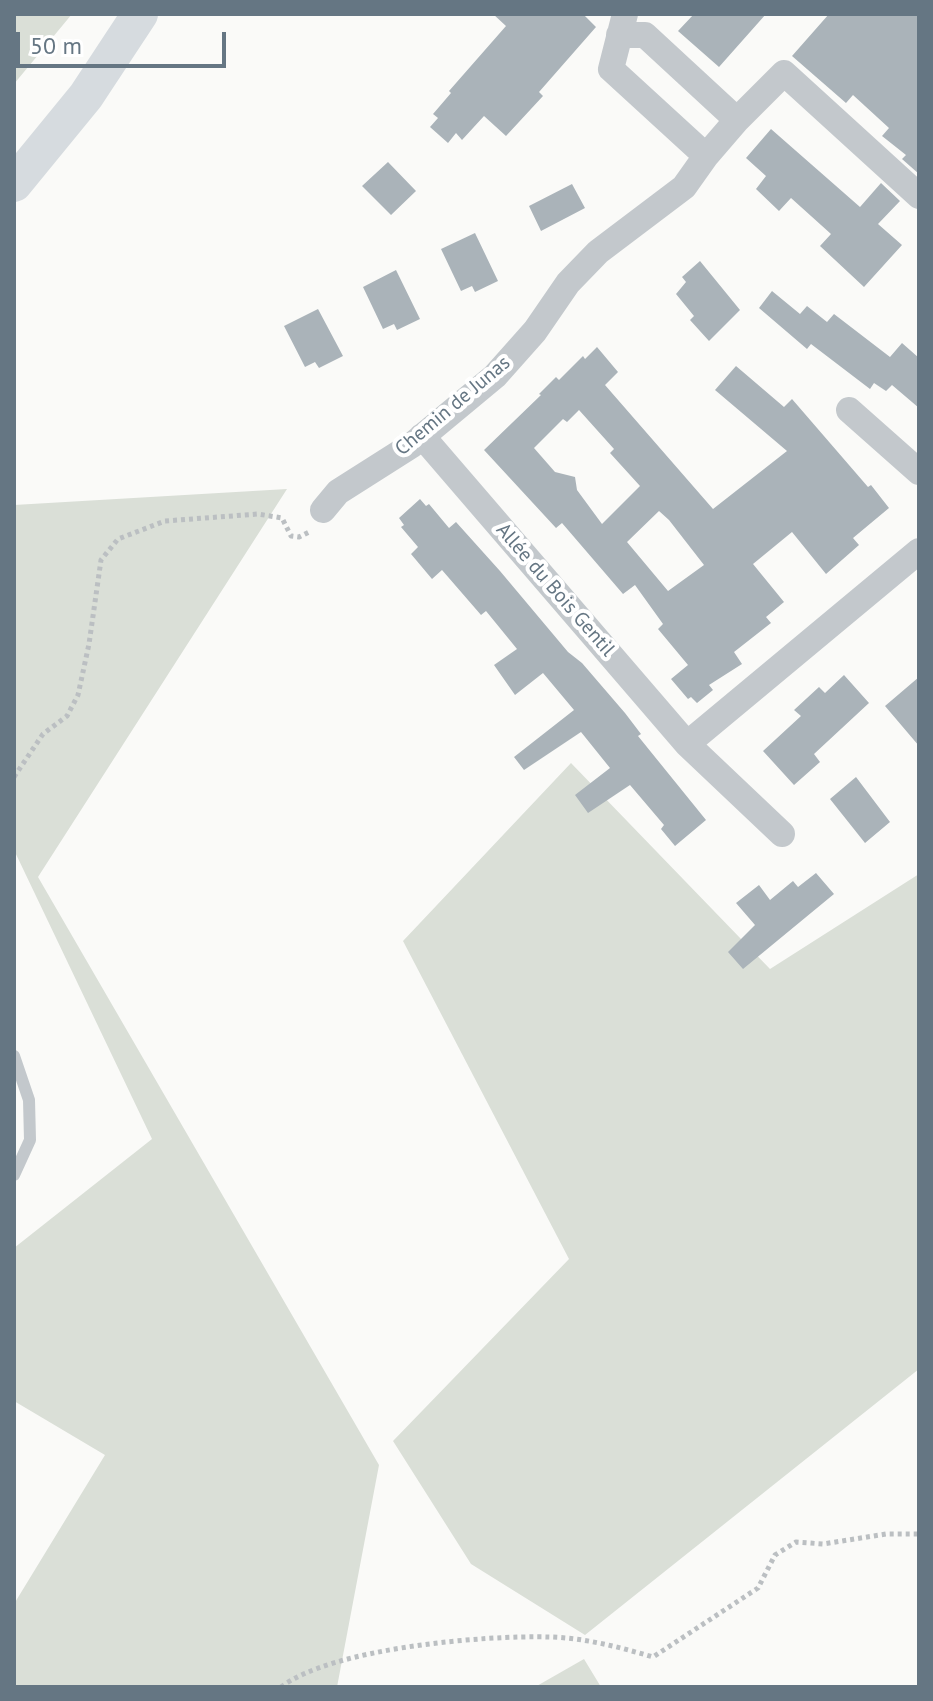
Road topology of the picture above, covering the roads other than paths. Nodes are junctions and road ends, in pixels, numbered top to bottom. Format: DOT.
graph roads {
  1 [pos="140,14"];
  2 [pos="622,25"];
  3 [pos="737,120"];
  4 [pos="706,156"];
  5 [pos="14,184"];
  6 [pos="919,196"];
  7 [pos="849,410"];
  8 [pos="422,436"];
  9 [pos="919,472"];
  10 [pos="323,510"];
  11 [pos="919,551"];
  12 [pos="687,744"];
  13 [pos="782,834"];
  14 [pos="14,1056"];
  15 [pos="14,1175"];
  1 -- 5 [label="street"];
  2 -- 3 [label="street"];
  2 -- 4 [label="street"];
  3 -- 4 [label="street, Chemin de Junas"];
  3 -- 6 [label="street, Chemin de Junas"];
  4 -- 8 [label="street, Chemin de Junas"];
  7 -- 9 [label="street"];
  8 -- 10 [label="street, Chemin de Junas"];
  8 -- 12 [label="street, Allée du Bois Gentil"];
  11 -- 12 [label="street"];
  12 -- 13 [label="street, Allée du Bois Gentil"];
  14 -- 15 [label="lane"];
}
